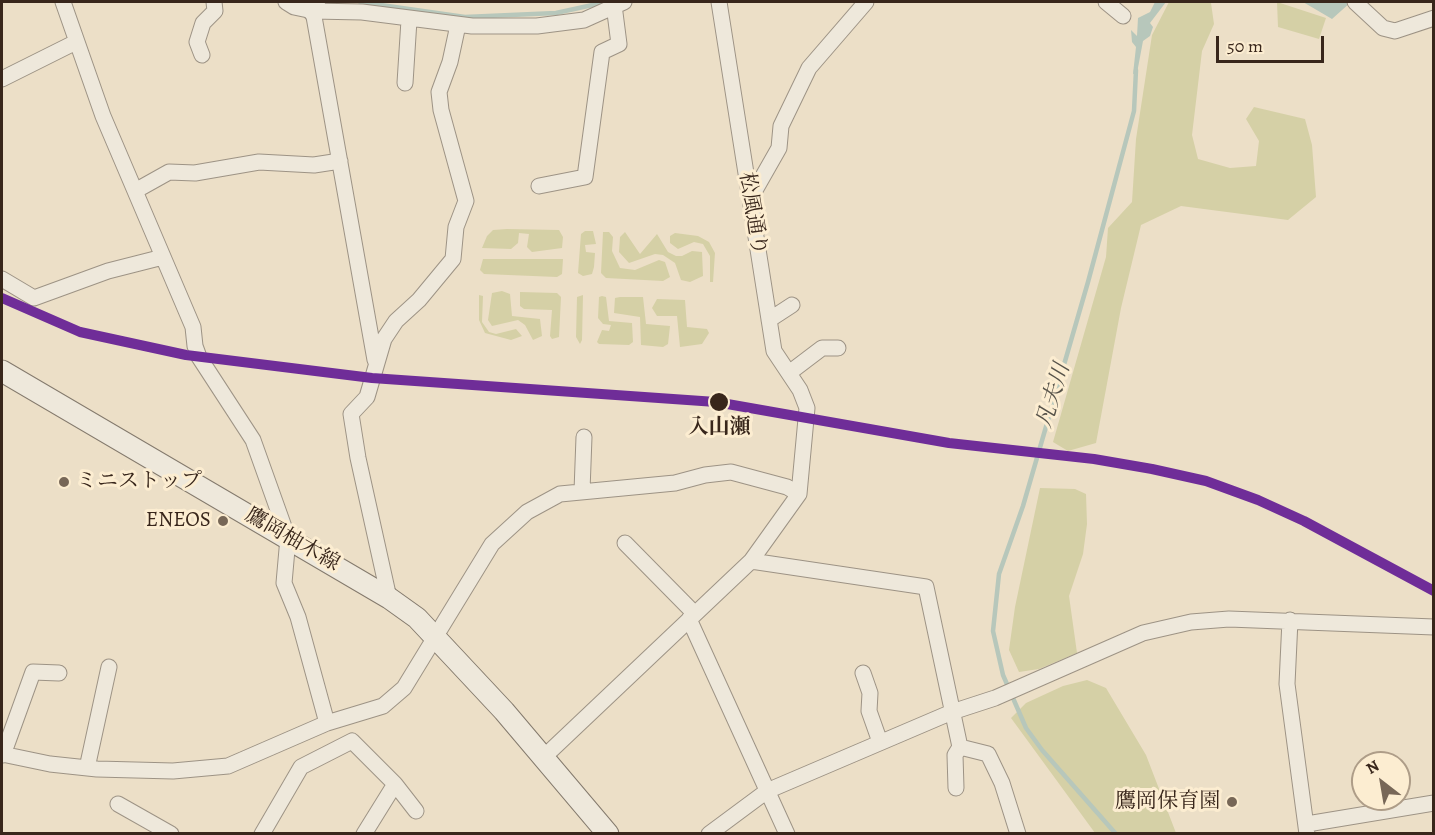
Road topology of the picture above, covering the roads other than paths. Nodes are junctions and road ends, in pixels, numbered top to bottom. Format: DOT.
graph roads {
  1 [pos="63,2"];
  2 [pos="214,2"];
  3 [pos="286,2"];
  4 [pos="719,2"];
  5 [pos="866,2"];
  6 [pos="1106,2"];
  7 [pos="619,3"];
  8 [pos="1357,3"];
  9 [pos="314,6"];
  10 [pos="1123,16"];
  11 [pos="1434,18"];
  12 [pos="409,20"];
  13 [pos="458,25"];
  14 [pos="76,42"];
  15 [pos="202,55"];
  16 [pos="2,78"];
  17 [pos="405,83"];
  18 [pos="340,161"];
  19 [pos="539,186"];
  20 [pos="135,191"];
  21 [pos="750,200"];
  22 [pos="163,257"];
  23 [pos="2,279"];
  24 [pos="792,305"];
  25 [pos="769,320"];
  26 [pos="838,348"];
  27 [pos="375,361"];
  28 [pos="2,371"];
  29 [pos="789,373"];
  30 [pos="584,437"];
  31 [pos="582,491"];
  32 [pos="799,494"];
  33 [pos="288,538"];
  34 [pos="625,543"];
  35 [pos="751,561"];
  36 [pos="389,598"];
  37 [pos="692,616"];
  38 [pos="1290,620"];
  39 [pos="1434,627"];
  40 [pos="435,637"];
  41 [pos="109,667"];
  42 [pos="59,673"];
  43 [pos="862,673"];
  44 [pos="952,712"];
  45 [pos="327,723"];
  46 [pos="880,742"];
  47 [pos="960,747"];
  48 [pos="2,754"];
  49 [pos="544,757"];
  50 [pos="87,768"];
  51 [pos="395,784"];
  52 [pos="956,788"];
  53 [pos="767,791"];
  54 [pos="1434,803"];
  55 [pos="118,804"];
  56 [pos="416,811"];
  57 [pos="1307,829"];
  58 [pos="604,832"];
  59 [pos="171,834"];
  60 [pos="262,834"];
  61 [pos="364,834"];
  62 [pos="710,834"];
  63 [pos="787,834"];
  64 [pos="1018,834"];
  1 -- 14 [label="street"];
  2 -- 15 [label="street"];
  3 -- 9 [label="street"];
  4 -- 21 [label="street, 松風通り"];
  5 -- 21 [label="street"];
  6 -- 10 [label="street"];
  7 -- 13 [label="street"];
  7 -- 19 [label="street"];
  8 -- 11 [label="street"];
  9 -- 12 [label="street"];
  9 -- 18 [label="street"];
  12 -- 13 [label="street"];
  12 -- 17 [label="street"];
  13 -- 27 [label="street"];
  14 -- 16 [label="street"];
  14 -- 20 [label="street"];
  18 -- 20 [label="street"];
  18 -- 27 [label="street"];
  20 -- 22 [label="street"];
  21 -- 25 [label="street, 松風通り"];
  22 -- 23 [label="street"];
  22 -- 33 [label="street"];
  24 -- 25 [label="street"];
  25 -- 29 [label="street, 松風通り"];
  26 -- 29 [label="street"];
  27 -- 36 [label="street"];
  28 -- 33 [label="main road, 鷹岡柚木線"];
  29 -- 32 [label="street, 松風通り"];
  30 -- 31 [label="street"];
  31 -- 32 [label="street"];
  31 -- 40 [label="street"];
  32 -- 35 [label="street"];
  33 -- 36 [label="main road, 鷹岡柚木線"];
  33 -- 45 [label="street"];
  34 -- 37 [label="street"];
  35 -- 37 [label="street"];
  35 -- 44 [label="street"];
  36 -- 40 [label="main road, 鷹岡柚木線"];
  37 -- 49 [label="street"];
  37 -- 53 [label="street"];
  38 -- 39 [label="street"];
  38 -- 44 [label="street"];
  38 -- 57 [label="street"];
  40 -- 45 [label="street"];
  40 -- 49 [label="main road, 鷹岡柚木線"];
  41 -- 50 [label="street"];
  42 -- 48 [label="street"];
  43 -- 46 [label="street"];
  44 -- 46 [label="street"];
  44 -- 47 [label="street"];
  45 -- 50 [label="street"];
  46 -- 53 [label="street"];
  47 -- 52 [label="street"];
  47 -- 64 [label="street"];
  48 -- 50 [label="street"];
  49 -- 58 [label="main road, 鷹岡柚木線"];
  51 -- 56 [label="street"];
  51 -- 60 [label="street"];
  51 -- 61 [label="street"];
  53 -- 62 [label="street"];
  53 -- 63 [label="street"];
  54 -- 57 [label="street"];
  55 -- 59 [label="street"];
}
